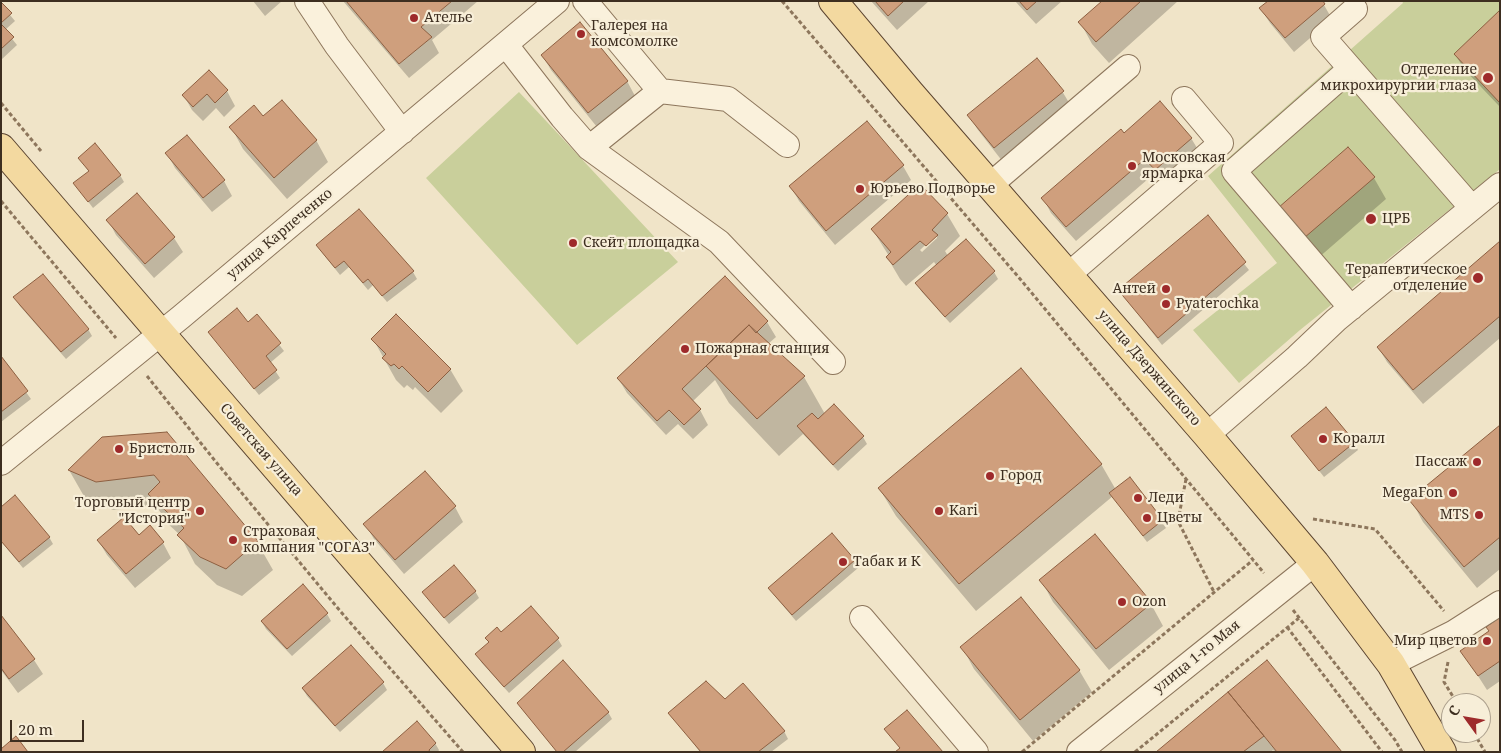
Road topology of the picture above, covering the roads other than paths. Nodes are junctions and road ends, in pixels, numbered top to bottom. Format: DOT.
graph roads {
  1 [pos="307,1"];
  2 [pos="556,1"];
  3 [pos="585,1"];
  4 [pos="833,1"];
  5 [pos="1355,9"];
  6 [pos="506,45"];
  7 [pos="1128,67"];
  8 [pos="1350,69"];
  9 [pos="660,91"];
  10 [pos="1184,99"];
  11 [pos="402,132"];
  12 [pos="787,145"];
  13 [pos="1,148"];
  14 [pos="589,148"];
  15 [pos="1500,184"];
  16 [pos="990,185"];
  17 [pos="1472,208"];
  18 [pos="1068,274"];
  19 [pos="1351,308"];
  20 [pos="161,333"];
  21 [pos="833,362"];
  22 [pos="1207,435"];
  23 [pos="1,463"];
  24 [pos="1315,563"];
  25 [pos="1500,603"];
  26 [pos="862,618"];
  27 [pos="1391,664"];
  28 [pos="521,752"];
  29 [pos="976,752"];
  30 [pos="1079,752"];
  31 [pos="1442,752"];
  1 -- 11 [label="street"];
  2 -- 6 [label="street, улица Карпеченко"];
  3 -- 9 [label="street"];
  4 -- 16 [label="main road, улица Дзержинского"];
  5 -- 8 [label="street"];
  6 -- 11 [label="street, улица Карпеченко"];
  6 -- 14 [label="street"];
  7 -- 16 [label="street"];
  8 -- 17 [label="street"];
  8 -- 19 [label="street"];
  9 -- 12 [label="street"];
  9 -- 14 [label="street"];
  10 -- 18 [label="street"];
  11 -- 20 [label="street, улица Карпеченко"];
  13 -- 20 [label="main road, Советская улица"];
  14 -- 21 [label="street"];
  15 -- 17 [label="street"];
  16 -- 18 [label="main road, улица Дзержинского"];
  17 -- 19 [label="street"];
  18 -- 22 [label="main road, улица Дзержинского"];
  19 -- 22 [label="street"];
  20 -- 23 [label="street, улица Карпеченко"];
  20 -- 28 [label="main road, Советская улица"];
  22 -- 24 [label="main road, улица Дзержинского"];
  24 -- 27 [label="main road, улица Дзержинского"];
  24 -- 30 [label="street, улица 1-го Мая"];
  25 -- 27 [label="street"];
  26 -- 29 [label="street"];
  27 -- 31 [label="main road, улица Дзержинского"];
}
